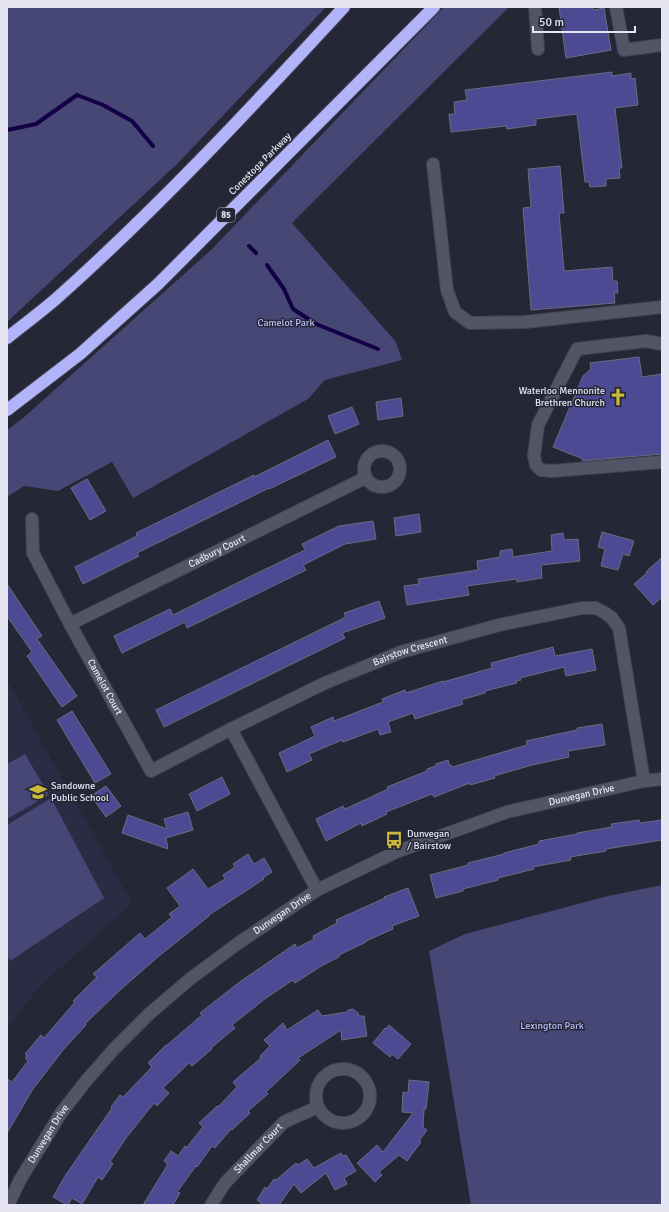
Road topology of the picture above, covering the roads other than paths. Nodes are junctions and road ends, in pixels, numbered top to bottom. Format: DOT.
graph roads {
  1 [pos="344,7"];
  2 [pos="434,7"];
  3 [pos="535,7"];
  4 [pos="616,7"];
  5 [pos="662,44"];
  6 [pos="538,49"];
  7 [pos="433,164"];
  8 [pos="662,307"];
  9 [pos="7,338"];
  10 [pos="662,344"];
  11 [pos="7,410"];
  12 [pos="662,462"];
  13 [pos="365,478"];
  14 [pos="32,519"];
  15 [pos="70,624"];
  16 [pos="231,729"];
  17 [pos="662,779"];
  18 [pos="644,781"];
  19 [pos="317,890"];
  20 [pos="318,1107"];
  21 [pos="10,1191"];
  22 [pos="8,1205"];
  23 [pos="211,1205"];
  1 -- 9 [label="highway"];
  2 -- 11 [label="highway, Conestoga Parkway / 85"];
  3 -- 6 [label="street"];
  4 -- 5 [label="street"];
  7 -- 8 [label="street"];
  10 -- 12 [label="street"];
  13 -- 15 [label="street, Cadbury Court"];
  14 -- 15 [label="street, Camelot Court"];
  15 -- 16 [label="street, Camelot Court"];
  16 -- 18 [label="street, Bairstow Crescent"];
  16 -- 19 [label="street"];
  17 -- 18 [label="street, Dunvegan Drive"];
  18 -- 19 [label="street, Dunvegan Drive"];
  19 -- 21 [label="street, Dunvegan Drive"];
  20 -- 20 [label="street"];
  20 -- 23 [label="street, Shallmar Court"];
  21 -- 22 [label="street, Dunvegan Drive"];
}
